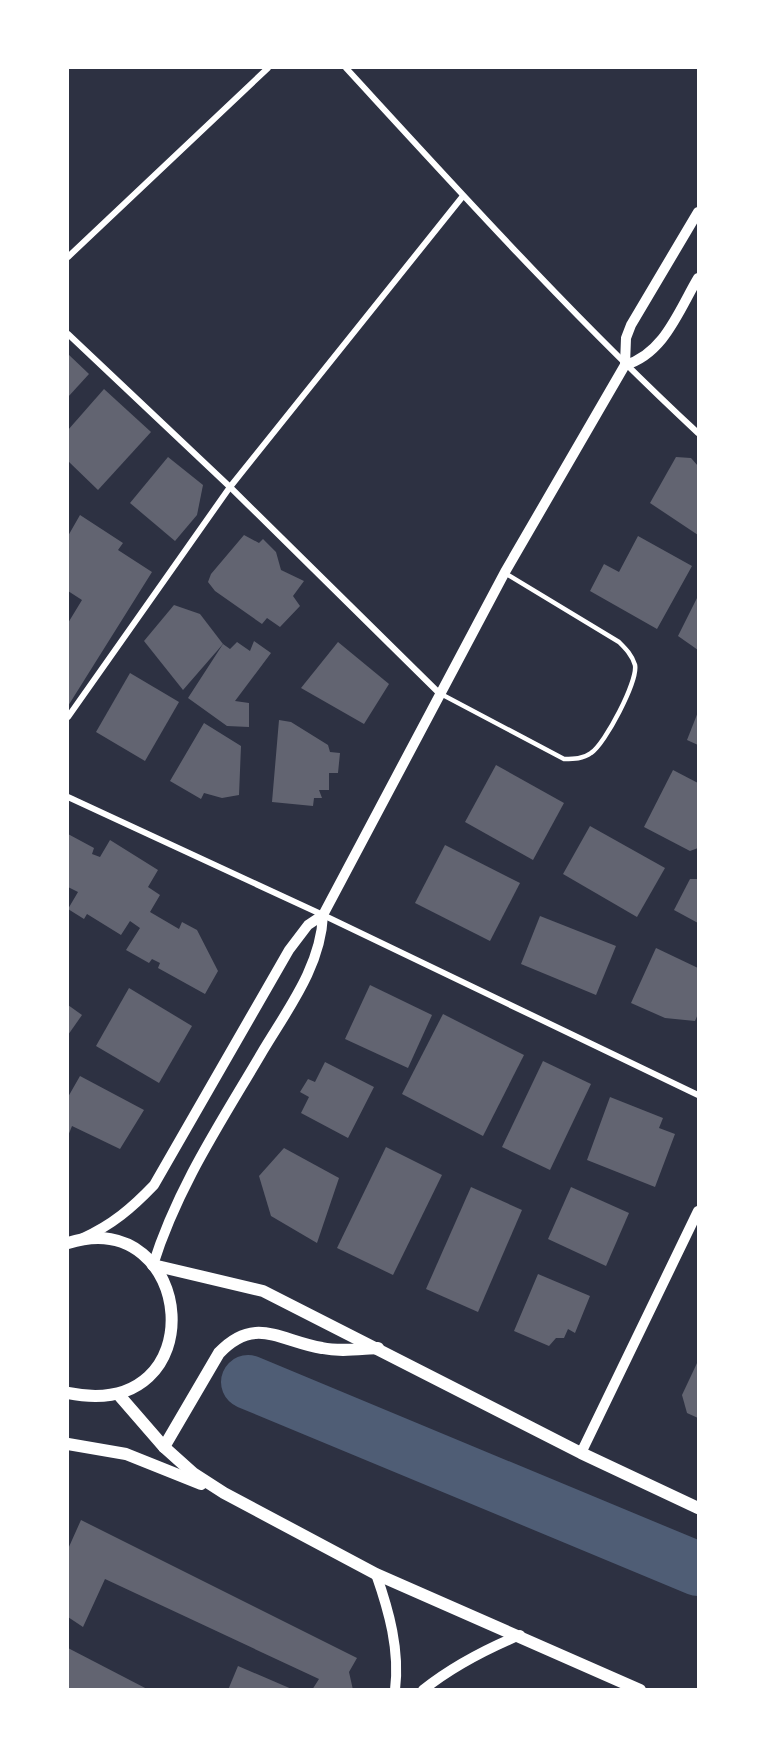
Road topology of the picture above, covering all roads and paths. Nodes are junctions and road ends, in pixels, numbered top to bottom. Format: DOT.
graph roads {
  1 [pos="268,68"];
  2 [pos="346,68"];
  3 [pos="463,196"];
  4 [pos="699,212"];
  5 [pos="68,256"];
  6 [pos="699,278"];
  7 [pos="68,334"];
  8 [pos="625,365"];
  9 [pos="699,433"];
  10 [pos="230,487"];
  11 [pos="505,572"];
  12 [pos="439,693"];
  13 [pos="68,717"];
  14 [pos="68,797"];
  15 [pos="323,915"];
  16 [pos="699,1095"];
  17 [pos="699,1211"];
  18 [pos="82,1238"];
  19 [pos="68,1243"];
  20 [pos="153,1265"];
  21 [pos="380,1348"];
  22 [pos="68,1393"];
  23 [pos="118,1394"];
  24 [pos="68,1444"];
  25 [pos="164,1447"];
  26 [pos="581,1453"];
  27 [pos="224,1493"];
  28 [pos="699,1508"];
  29 [pos="376,1574"];
  30 [pos="520,1635"];
  31 [pos="395,1689"];
  32 [pos="423,1689"];
  33 [pos="640,1689"];
  1 -- 5 [label="street"];
  2 -- 3 [label="street"];
  3 -- 8 [label="street"];
  3 -- 10 [label="street"];
  4 -- 8 [label="street"];
  6 -- 8 [label="street"];
  7 -- 10 [label="street"];
  8 -- 9 [label="street"];
  8 -- 11 [label="street"];
  10 -- 12 [label="street"];
  10 -- 13 [label="street"];
  11 -- 12 [label="street"];
  11 -- 12 [label="lane"];
  12 -- 15 [label="street"];
  14 -- 15 [label="street"];
  15 -- 16 [label="street"];
  15 -- 18 [label="street"];
  15 -- 20 [label="street"];
  17 -- 26 [label="street"];
  18 -- 19 [label="main road"];
  18 -- 20 [label="main road"];
  20 -- 21 [label="main road"];
  20 -- 23 [label="main road"];
  21 -- 25 [label="main road"];
  21 -- 26 [label="main road"];
  22 -- 23 [label="main road"];
  23 -- 25 [label="main road"];
  24 -- 27 [label="main road"];
  25 -- 27 [label="main road"];
  26 -- 28 [label="main road"];
  27 -- 29 [label="main road"];
  29 -- 30 [label="main road"];
  29 -- 31 [label="street"];
  30 -- 32 [label="street"];
  30 -- 33 [label="main road"];
}
